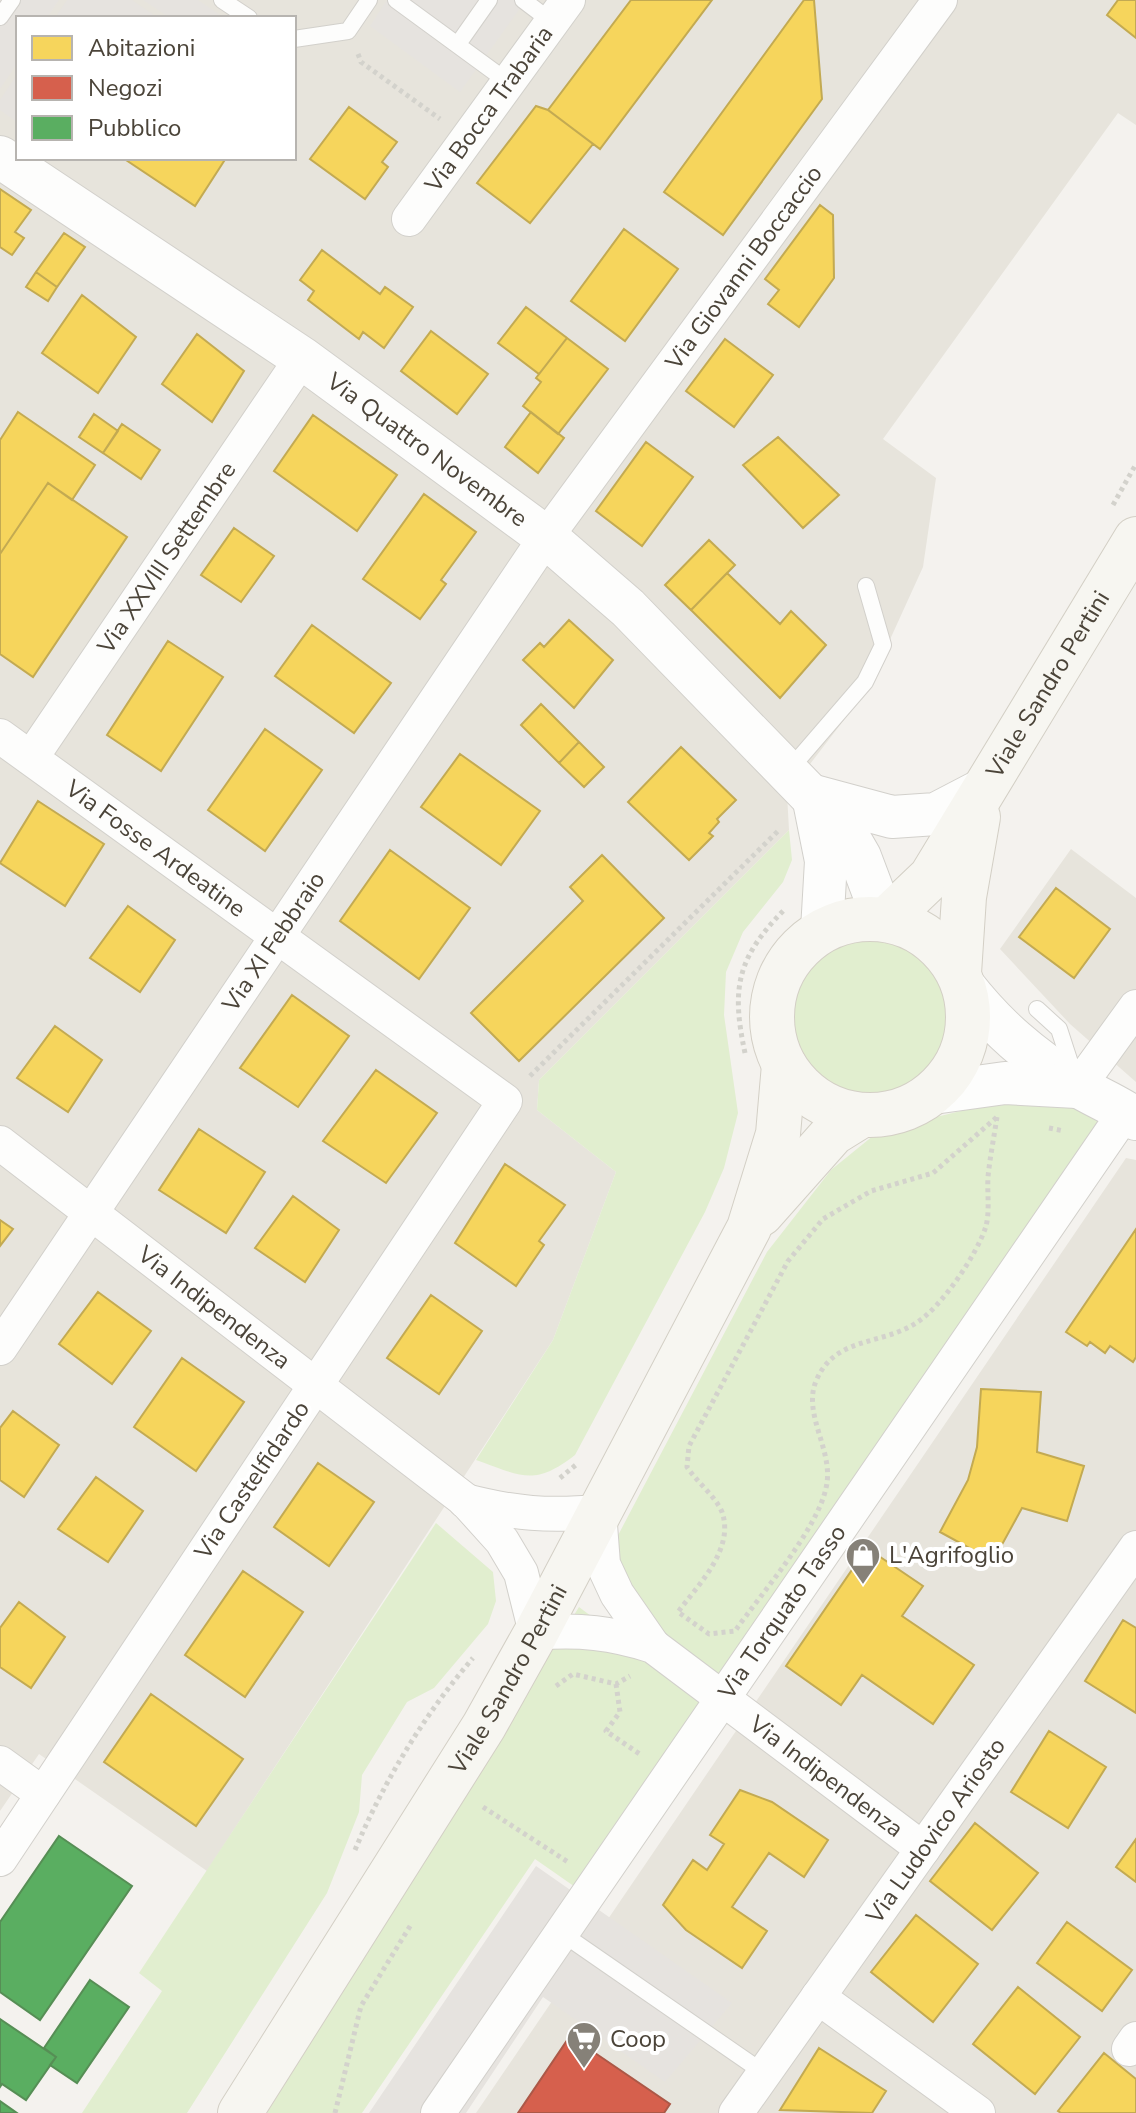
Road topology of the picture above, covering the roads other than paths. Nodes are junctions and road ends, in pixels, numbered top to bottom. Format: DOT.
graph roads {
  1 [pos="12,0"];
  2 [pos="222,0"];
  3 [pos="369,0"];
  4 [pos="396,0"];
  5 [pos="489,0"];
  6 [pos="523,0"];
  7 [pos="940,0"];
  8 [pos="560,11"];
  9 [pos="246,16"];
  10 [pos="0,17"];
  11 [pos="296,39"];
  12 [pos="458,44"];
  13 [pos="508,82"];
  14 [pos="0,157"];
  15 [pos="409,219"];
  16 [pos="302,358"];
  17 [pos="1120,529"];
  18 [pos="546,537"];
  19 [pos="866,586"];
  20 [pos="0,736"];
  21 [pos="31,758"];
  22 [pos="801,783"];
  23 [pos="984,789"];
  24 [pos="806,917"];
  25 [pos="885,919"];
  26 [pos="277,936"];
  27 [pos="961,980"];
  28 [pos="1136,1007"];
  29 [pos="1037,1009"];
  30 [pos="764,1060"];
  31 [pos="1078,1087"];
  32 [pos="933,1093"];
  33 [pos="505,1101"];
  34 [pos="862,1115"];
  35 [pos="1131,1115"];
  36 [pos="0,1143"];
  37 [pos="91,1213"];
  38 [pos="749,1228"];
  39 [pos="0,1348"];
  40 [pos="315,1385"];
  41 [pos="465,1500"];
  42 [pos="599,1512"];
  43 [pos="1136,1548"];
  44 [pos="536,1633"];
  45 [pos="653,1646"];
  46 [pos="721,1698"];
  47 [pos="0,1763"];
  48 [pos="43,1794"];
  49 [pos="923,1849"];
  50 [pos="0,1859"];
  51 [pos="560,1932"];
  52 [pos="818,1997"];
  53 [pos="764,2073"];
  54 [pos="240,2113"];
  55 [pos="438,2113"];
  56 [pos="736,2113"];
  57 [pos="978,2113"];
  1 -- 10 [label="lane"];
  2 -- 9 [label="lane"];
  3 -- 11 [label="lane"];
  4 -- 12 [label="lane"];
  5 -- 12 [label="lane"];
  6 -- 8 [label="lane"];
  7 -- 18 [label="street, Via Giovanni Boccaccio"];
  8 -- 13 [label="street, Via Bocca Trabaria"];
  12 -- 13 [label="lane"];
  13 -- 15 [label="street, Via Bocca Trabaria"];
  14 -- 16 [label="street, Via Quattro Novembre"];
  16 -- 18 [label="street, Via Quattro Novembre"];
  16 -- 21 [label="street, Via XXVIII Settembre"];
  17 -- 23 [label="main road, Viale Sandro Pertini"];
  18 -- 22 [label="street, Via Quattro Novembre"];
  18 -- 26 [label="street, Via XI Febbraio"];
  19 -- 22 [label="lane"];
  20 -- 21 [label="street, Via Fosse Ardeatine"];
  21 -- 26 [label="street, Via Fosse Ardeatine"];
  22 -- 23 [label="street"];
  22 -- 24 [label="street"];
  22 -- 25 [label="street, Via Quattro Novembre"];
  23 -- 25 [label="main road, Viale Sandro Pertini"];
  23 -- 27 [label="main road, Viale Sandro Pertini"];
  24 -- 25 [label="main road, Viale Sandro Pertini"];
  24 -- 30 [label="main road, Viale Sandro Pertini"];
  25 -- 27 [label="main road, Viale Sandro Pertini"];
  26 -- 33 [label="street, Via Fosse Ardeatine"];
  26 -- 37 [label="street, Via XI Febbraio"];
  27 -- 31 [label="street"];
  27 -- 32 [label="main road, Viale Sandro Pertini"];
  28 -- 31 [label="street"];
  29 -- 31 [label="lane"];
  30 -- 34 [label="main road, Viale Sandro Pertini"];
  30 -- 38 [label="main road, Viale Sandro Pertini"];
  31 -- 32 [label="street"];
  31 -- 35 [label="street"];
  32 -- 34 [label="main road, Viale Sandro Pertini"];
  33 -- 40 [label="street, Via Castelfidardo"];
  34 -- 38 [label="main road, Viale Sandro Pertini"];
  35 -- 46 [label="street, Via Torquato Tasso"];
  36 -- 37 [label="street, Via Indipendenza"];
  37 -- 39 [label="street, Via XI Febbraio"];
  37 -- 40 [label="street, Via Indipendenza"];
  38 -- 42 [label="main road, Viale Sandro Pertini"];
  40 -- 41 [label="street, Via Indipendenza"];
  40 -- 48 [label="street, Via Castelfidardo"];
  41 -- 42 [label="street, Via Indipendenza"];
  41 -- 44 [label="street, Via Indipendenza"];
  42 -- 44 [label="main road, Viale Sandro Pertini"];
  42 -- 45 [label="street, Via Indipendenza"];
  43 -- 49 [label="street, Via Ludovico Ariosto"];
  44 -- 45 [label="street, Via Indipendenza"];
  44 -- 54 [label="main road, Viale Sandro Pertini"];
  45 -- 46 [label="street, Via Indipendenza"];
  46 -- 49 [label="street, Via Indipendenza"];
  46 -- 51 [label="street, Via Torquato Tasso"];
  47 -- 48 [label="street"];
  48 -- 50 [label="street, Via Castelfidardo"];
  49 -- 52 [label="street, Via Ludovico Ariosto"];
  51 -- 53 [label="lane"];
  51 -- 55 [label="street, Via Torquato Tasso"];
  52 -- 53 [label="street, Via Ludovico Ariosto"];
  52 -- 57 [label="street"];
  53 -- 56 [label="street, Via Ludovico Ariosto"];
}
